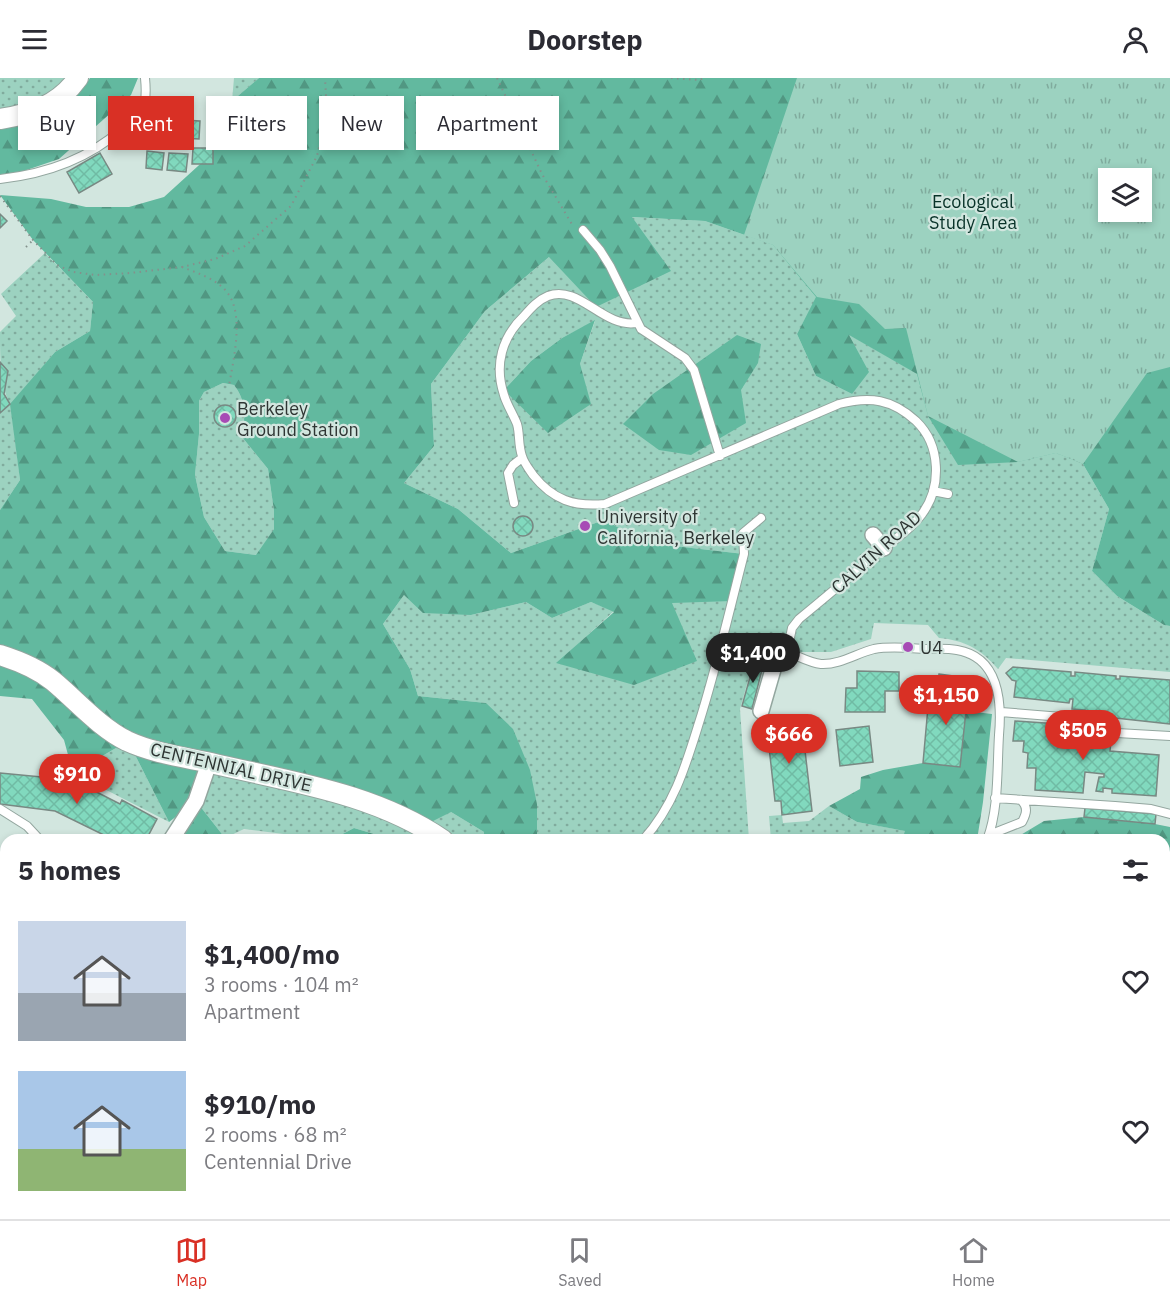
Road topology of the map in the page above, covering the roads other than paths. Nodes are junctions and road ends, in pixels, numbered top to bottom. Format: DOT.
graph roads {
  1 [pos="78,78"];
  2 [pos="145,78"];
  3 [pos="0,120"];
  4 [pos="0,179"];
  5 [pos="583,230"];
  6 [pos="636,323"];
  7 [pos="720,456"];
  8 [pos="522,458"];
  9 [pos="933,491"];
  10 [pos="948,494"];
  11 [pos="513,503"];
  12 [pos="760,518"];
  13 [pos="873,536"];
  14 [pos="884,548"];
  15 [pos="787,652"];
  16 [pos="0,655"];
  17 [pos="761,711"];
  18 [pos="1001,712"];
  19 [pos="1099,720"];
  20 [pos="1117,733"];
  21 [pos="1170,736"];
  22 [pos="209,763"];
  23 [pos="995,798"];
  24 [pos="1021,800"];
  25 [pos="0,809"];
  26 [pos="1170,814"];
  27 [pos="34,834"];
  28 [pos="175,834"];
  29 [pos="433,834"];
  30 [pos="648,834"];
  31 [pos="989,834"];
  32 [pos="996,834"];
  1 -- 3 [label="street"];
  2 -- 4 [label="lane"];
  5 -- 6 [label="lane"];
  6 -- 7 [label="lane"];
  6 -- 8 [label="lane, CALVIN ROAD"];
  7 -- 8 [label="lane, CALVIN ROAD"];
  7 -- 9 [label="lane, CALVIN ROAD"];
  8 -- 11 [label="lane"];
  9 -- 10 [label="lane"];
  9 -- 14 [label="lane, CALVIN ROAD"];
  12 -- 30 [label="lane"];
  13 -- 14 [label="street"];
  14 -- 15 [label="lane, CALVIN ROAD"];
  15 -- 17 [label="street"];
  15 -- 18 [label="lane"];
  16 -- 22 [label="street, CENTENNIAL DRIVE"];
  18 -- 19 [label="lane"];
  18 -- 23 [label="lane"];
  20 -- 21 [label="lane"];
  22 -- 28 [label="street"];
  22 -- 29 [label="street, CENTENNIAL DRIVE"];
  23 -- 24 [label="lane"];
  23 -- 31 [label="lane"];
  24 -- 26 [label="lane"];
  24 -- 32 [label="lane"];
  25 -- 27 [label="lane"];
}
